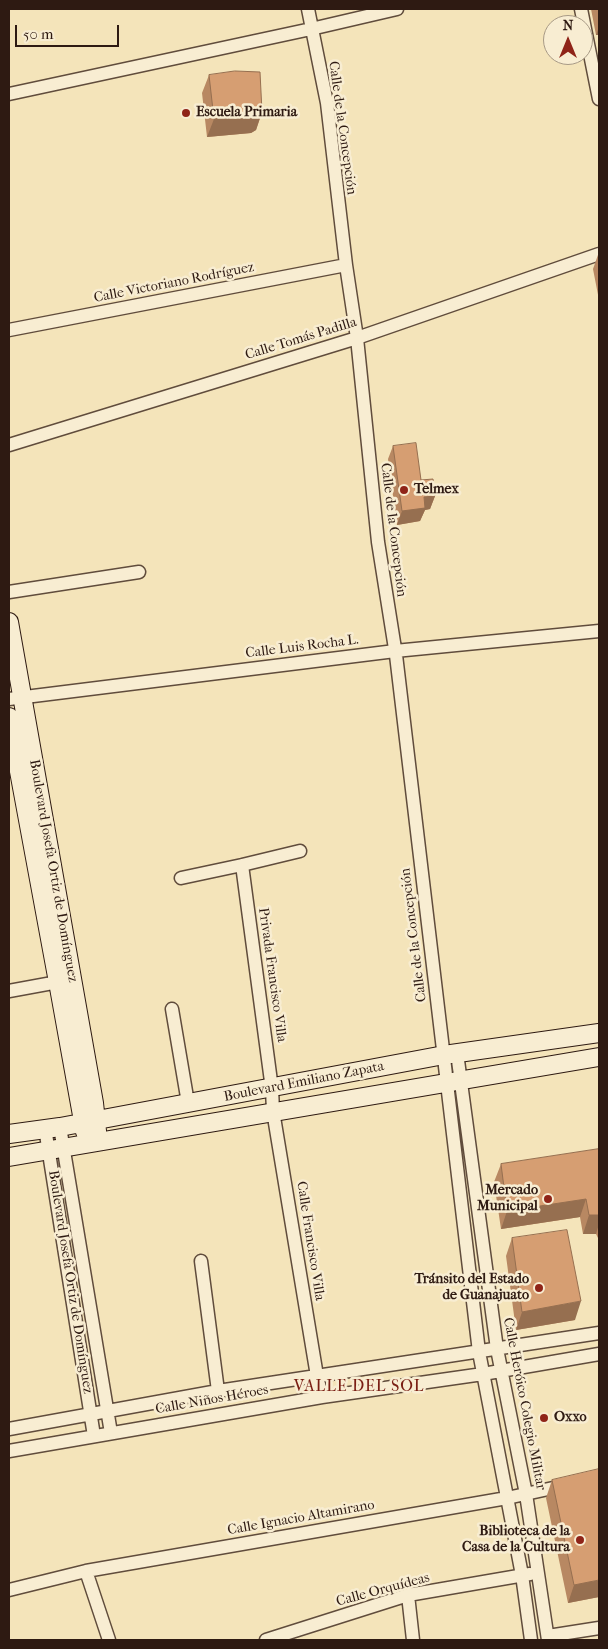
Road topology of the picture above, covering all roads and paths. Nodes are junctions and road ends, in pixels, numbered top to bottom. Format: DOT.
graph roads {
  1 [pos="308,9"];
  2 [pos="398,9"];
  3 [pos="581,9"];
  4 [pos="311,29"];
  5 [pos="9,94"];
  6 [pos="599,99"];
  7 [pos="599,254"];
  8 [pos="346,264"];
  9 [pos="9,330"];
  10 [pos="357,338"];
  11 [pos="9,445"];
  12 [pos="139,572"];
  13 [pos="9,592"];
  14 [pos="9,622"];
  15 [pos="599,631"];
  16 [pos="395,651"];
  17 [pos="15,699"];
  18 [pos="9,717"];
  19 [pos="300,851"];
  20 [pos="242,866"];
  21 [pos="181,878"];
  22 [pos="58,982"];
  23 [pos="9,991"];
  24 [pos="172,1009"];
  25 [pos="599,1033"];
  26 [pos="451,1054"];
  27 [pos="599,1057"];
  28 [pos="454,1081"];
  29 [pos="272,1088"];
  30 [pos="188,1103"];
  31 [pos="273,1111"];
  32 [pos="89,1121"];
  33 [pos="52,1128"];
  34 [pos="9,1134"];
  35 [pos="93,1143"];
  36 [pos="56,1149"];
  37 [pos="9,1157"];
  38 [pos="200,1261"];
  39 [pos="599,1333"];
  40 [pos="497,1349"];
  41 [pos="479,1352"];
  42 [pos="599,1354"];
  43 [pos="501,1371"];
  44 [pos="482,1374"];
  45 [pos="317,1376"];
  46 [pos="218,1391"];
  47 [pos="322,1397"];
  48 [pos="108,1412"];
  49 [pos="91,1414"];
  50 [pos="9,1429"];
  51 [pos="111,1433"];
  52 [pos="94,1436"];
  53 [pos="9,1451"];
  54 [pos="599,1478"];
  55 [pos="526,1494"];
  56 [pos="507,1498"];
  57 [pos="86,1571"];
  58 [pos="539,1572"];
  59 [pos="522,1575"];
  60 [pos="9,1590"];
  61 [pos="408,1595"];
  62 [pos="599,1628"];
  63 [pos="548,1638"];
  64 [pos="109,1640"];
  65 [pos="266,1640"];
  66 [pos="413,1640"];
  67 [pos="531,1640"];
  1 -- 4 [label="street, Calle de la Concepción"];
  2 -- 4 [label="street"];
  3 -- 6 [label="street"];
  4 -- 5 [label="street"];
  4 -- 8 [label="street, Calle de la Concepción"];
  7 -- 10 [label="street, Calle Tomás Padilla"];
  8 -- 9 [label="street, Calle Victoriano Rodríguez"];
  8 -- 10 [label="street, Calle de la Concepción"];
  10 -- 11 [label="street, Calle Tomás Padilla"];
  10 -- 16 [label="street, Calle de la Concepción"];
  12 -- 13 [label="street"];
  14 -- 17 [label="street, Boulevard Josefa Ortiz de Domínguez"];
  15 -- 16 [label="street, Calle Luis Rocha L."];
  16 -- 17 [label="street, Calle Luis Rocha L."];
  16 -- 26 [label="street, Calle de la Concepción"];
  17 -- 32 [label="street, Boulevard Josefa Ortiz de Domínguez"];
  18 -- 22 [label="street, Boulevard Josefa Ortiz de Domínguez"];
  19 -- 20 [label="street"];
  20 -- 21 [label="street"];
  20 -- 29 [label="street, Privada Francisco Villa"];
  22 -- 23 [label="street"];
  22 -- 32 [label="street, Boulevard Josefa Ortiz de Domínguez"];
  24 -- 30 [label="street"];
  25 -- 26 [label="street, Boulevard Emiliano Zapata"];
  26 -- 28 [label="street, Calle Heróico Colegio Militar"];
  26 -- 29 [label="street, Boulevard Emiliano Zapata"];
  27 -- 28 [label="street, Boulevard Emiliano Zapata"];
  28 -- 31 [label="street, Boulevard Emiliano Zapata"];
  28 -- 40 [label="street, Calle Heróico Colegio Militar"];
  28 -- 41 [label="street, Calle Heróico Colegio Militar"];
  29 -- 30 [label="street, Boulevard Emiliano Zapata"];
  29 -- 31 [label="street, Calle Francisco Villa"];
  30 -- 32 [label="street, Boulevard Emiliano Zapata"];
  31 -- 35 [label="street, Boulevard Emiliano Zapata"];
  31 -- 45 [label="street, Calle Francisco Villa"];
  32 -- 33 [label="street, Boulevard Emiliano Zapata"];
  32 -- 35 [label="street"];
  33 -- 34 [label="street, Boulevard Emiliano Zapata"];
  33 -- 36 [label="street, Boulevard Josefa Ortiz de Domínguez"];
  35 -- 36 [label="street, Boulevard Emiliano Zapata"];
  36 -- 37 [label="street, Boulevard Emiliano Zapata"];
  36 -- 48 [label="street, Boulevard Josefa Ortiz de Domínguez"];
  36 -- 49 [label="street, Boulevard Josefa Ortiz de Domínguez"];
  38 -- 46 [label="street"];
  39 -- 40 [label="street, Calle Niños Héroes"];
  40 -- 41 [label="street, Calle Niños Héroes"];
  40 -- 43 [label="street, Calle Heróico Colegio Militar"];
  41 -- 44 [label="street, Calle Heróico Colegio Militar"];
  41 -- 45 [label="street, Calle Niños Héroes"];
  42 -- 43 [label="street, Calle Niños Héroes"];
  43 -- 44 [label="street, Calle Niños Héroes"];
  43 -- 55 [label="street, Calle Heróico Colegio Militar"];
  44 -- 47 [label="street, Calle Niños Héroes"];
  44 -- 56 [label="street, Calle Heróico Colegio Militar"];
  45 -- 46 [label="street, Calle Niños Héroes"];
  45 -- 47 [label="street, Calle Francisco Villa"];
  46 -- 48 [label="street, Calle Niños Héroes"];
  47 -- 51 [label="street, Calle Niños Héroes"];
  48 -- 49 [label="street, Calle Niños Héroes"];
  48 -- 51 [label="street, Boulevard Josefa Ortiz de Domínguez"];
  49 -- 50 [label="street, Calle Niños Héroes"];
  49 -- 52 [label="street, Boulevard Josefa Ortiz de Domínguez"];
  51 -- 52 [label="street, Calle Niños Héroes"];
  52 -- 53 [label="street, Calle Niños Héroes"];
  54 -- 55 [label="street, Calle Ignacio Altamirano"];
  55 -- 56 [label="street, Calle Ignacio Altamirano"];
  55 -- 58 [label="street, Calle Heróico Colegio Militar"];
  56 -- 57 [label="street, Calle Ignacio Altamirano"];
  56 -- 59 [label="street, Calle Heróico Colegio Militar"];
  57 -- 60 [label="street, Calle Ignacio Altamirano"];
  57 -- 64 [label="street"];
  58 -- 59 [label="street, Calle Orquídeas"];
  58 -- 63 [label="street, Calle Heróico Colegio Militar"];
  59 -- 61 [label="street, Calle Orquídeas"];
  59 -- 67 [label="street, Calle Heróico Colegio Militar"];
  61 -- 65 [label="street, Calle Orquídeas"];
  61 -- 66 [label="street"];
  62 -- 63 [label="street"];
}
